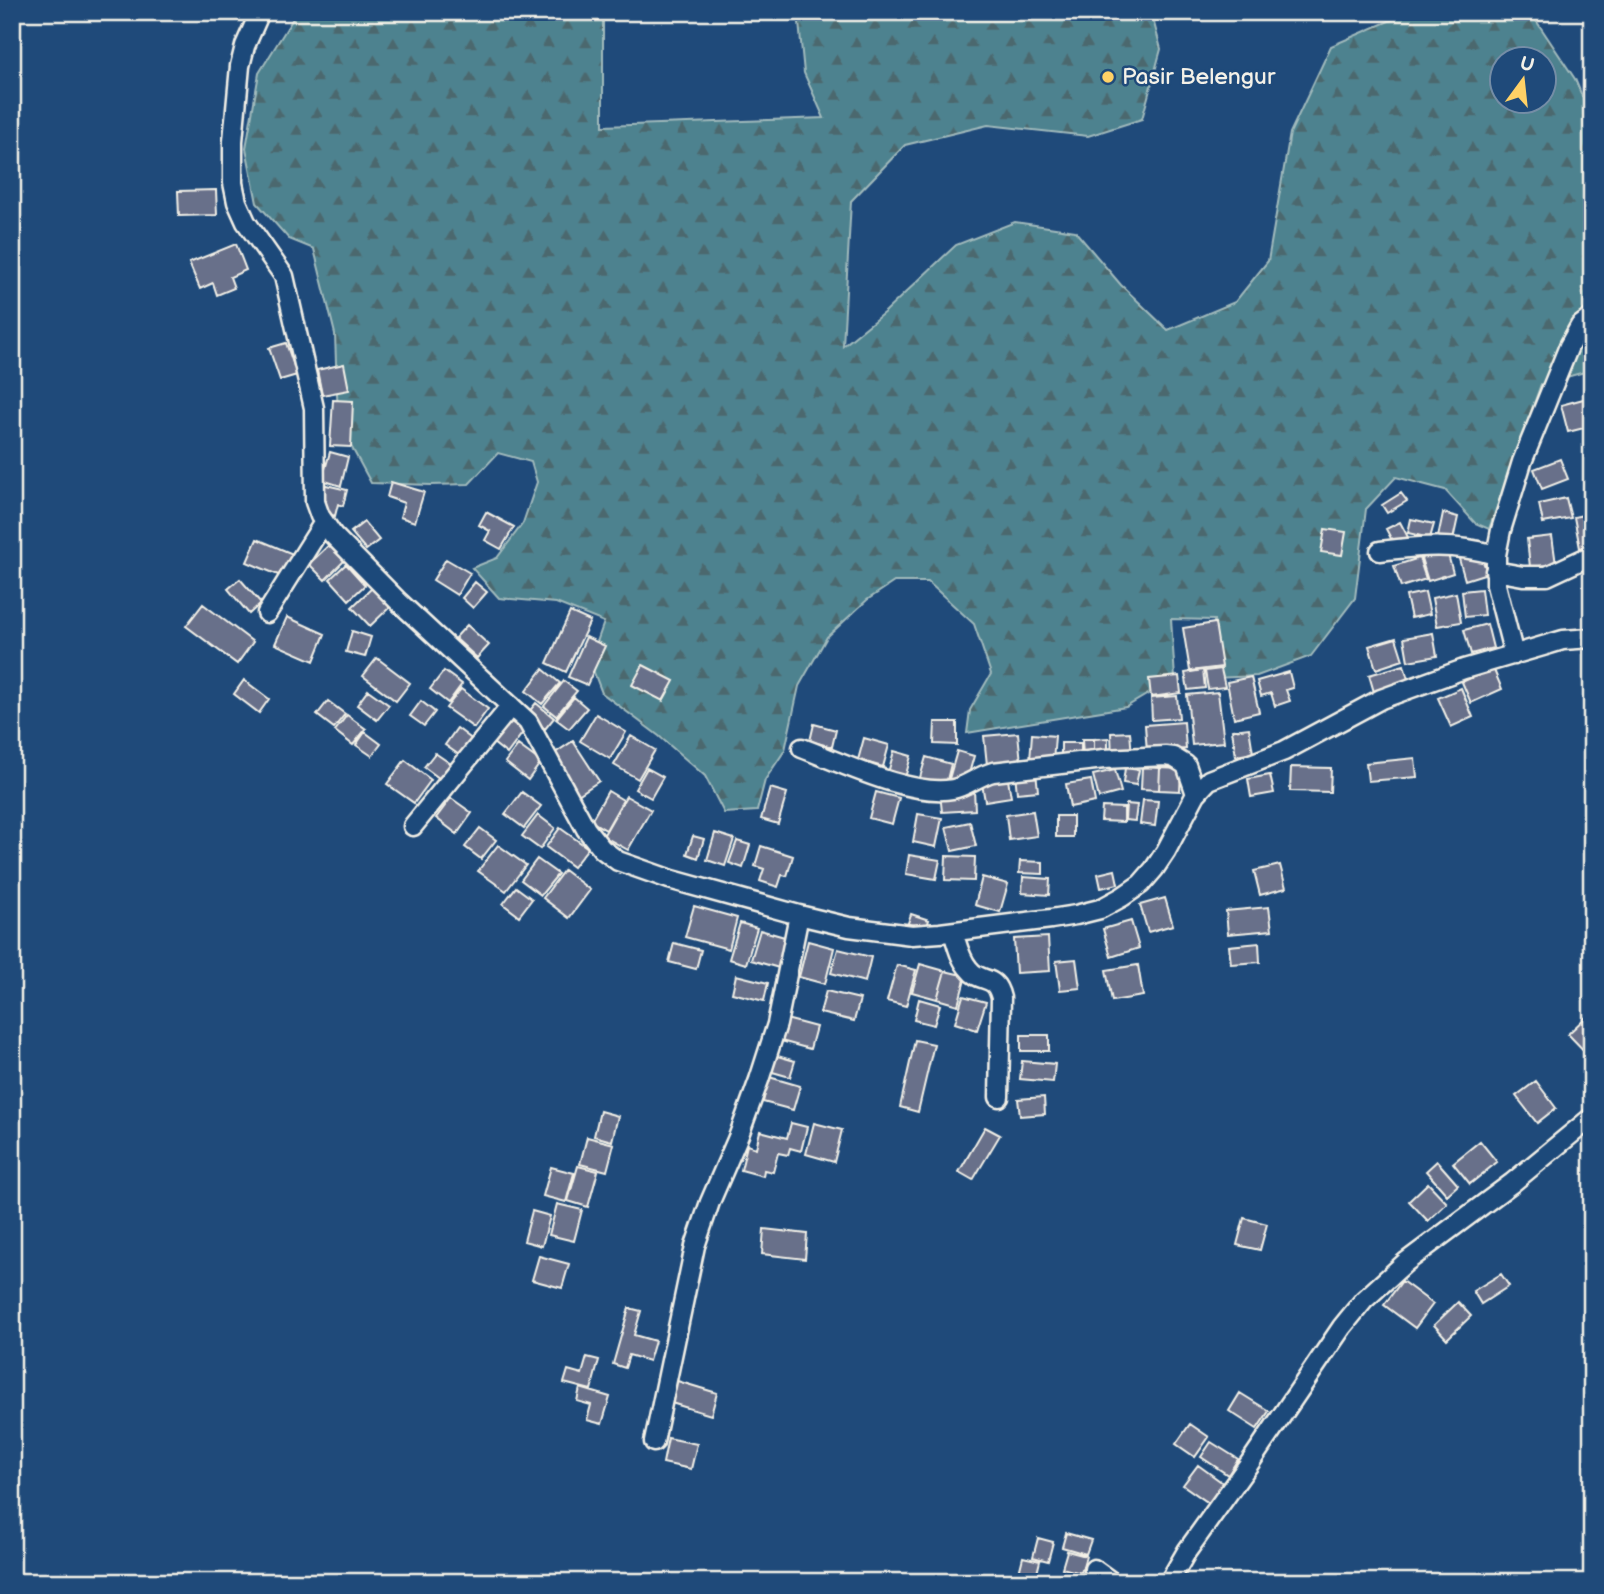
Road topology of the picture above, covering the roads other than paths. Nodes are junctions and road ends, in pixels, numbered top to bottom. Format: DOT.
graph roads {
  1 [pos="260,12"];
  2 [pos="1592,317"];
  3 [pos="324,522"];
  4 [pos="1380,551"];
  5 [pos="1592,555"];
  6 [pos="1495,563"];
  7 [pos="267,612"];
  8 [pos="1592,638"];
  9 [pos="1514,655"];
  10 [pos="512,706"];
  11 [pos="802,748"];
  12 [pos="1196,794"];
  13 [pos="413,826"];
  14 [pos="799,915"];
  15 [pos="953,932"];
  16 [pos="999,1097"];
  17 [pos="1592,1117"];
  18 [pos="654,1442"];
  19 [pos="1094,1570"];
  20 [pos="1112,1582"];
  21 [pos="1169,1582"];
  1 -- 3 [label="street"];
  2 -- 6 [label="street"];
  3 -- 7 [label="street"];
  3 -- 10 [label="street"];
  4 -- 6 [label="street"];
  5 -- 6 [label="street"];
  6 -- 9 [label="street"];
  8 -- 9 [label="street"];
  9 -- 12 [label="street"];
  10 -- 13 [label="street"];
  10 -- 14 [label="street"];
  11 -- 12 [label="street"];
  12 -- 15 [label="street"];
  14 -- 15 [label="street"];
  14 -- 18 [label="street"];
  15 -- 16 [label="street"];
  17 -- 21 [label="street"];
  19 -- 20 [label="street"];
}
